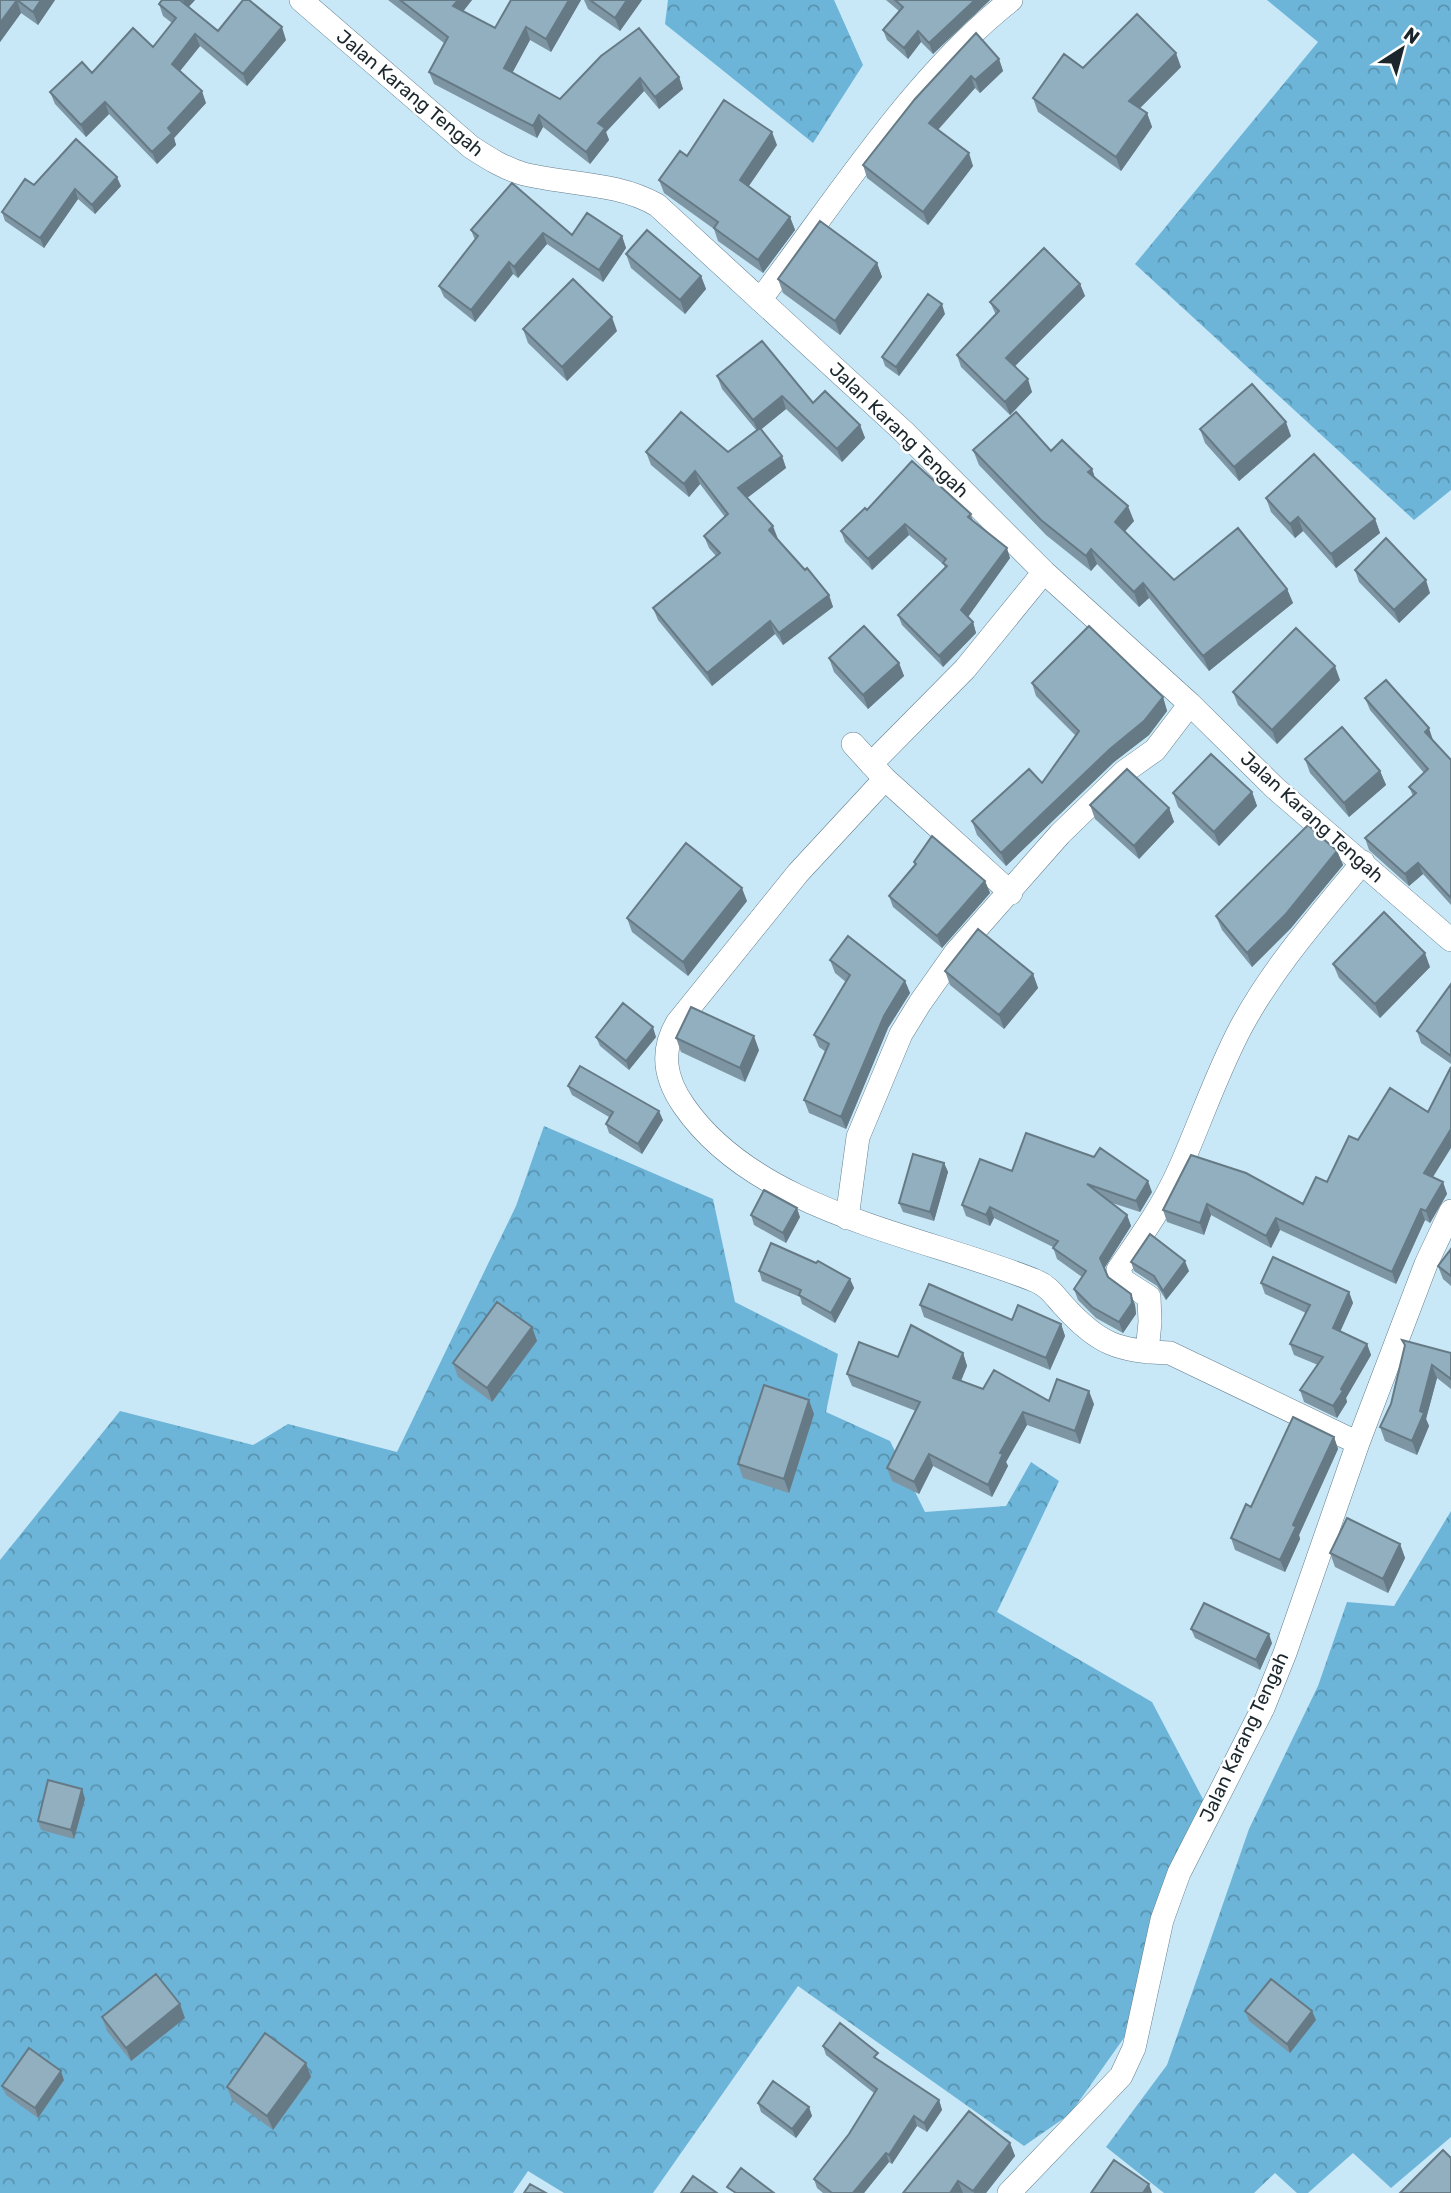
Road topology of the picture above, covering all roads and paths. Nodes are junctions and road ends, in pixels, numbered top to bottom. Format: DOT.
graph roads {
  1 [pos="301,0"];
  2 [pos="1011,0"];
  3 [pos="760,300"];
  4 [pos="1044,572"];
  5 [pos="1190,704"];
  6 [pos="853,744"];
  7 [pos="878,771"];
  8 [pos="1363,862"];
  9 [pos="1011,893"];
  10 [pos="1451,940"];
  11 [pos="1451,1211"];
  12 [pos="847,1218"];
  13 [pos="1147,1352"];
  14 [pos="1358,1443"];
  15 [pos="1009,2193"];
  1 -- 3 [label="street, Jalan Karang Tengah"];
  2 -- 3 [label="street"];
  3 -- 4 [label="street, Jalan Karang Tengah"];
  4 -- 5 [label="street, Jalan Karang Tengah"];
  4 -- 7 [label="street"];
  5 -- 8 [label="street, Jalan Karang Tengah"];
  5 -- 9 [label="street"];
  6 -- 7 [label="street"];
  7 -- 9 [label="street"];
  7 -- 12 [label="street"];
  8 -- 10 [label="street, Jalan Karang Tengah"];
  8 -- 13 [label="street"];
  9 -- 12 [label="street"];
  11 -- 14 [label="street, Jalan Karang Tengah"];
  12 -- 13 [label="street"];
  13 -- 14 [label="street"];
  14 -- 15 [label="street, Jalan Karang Tengah"];
}
